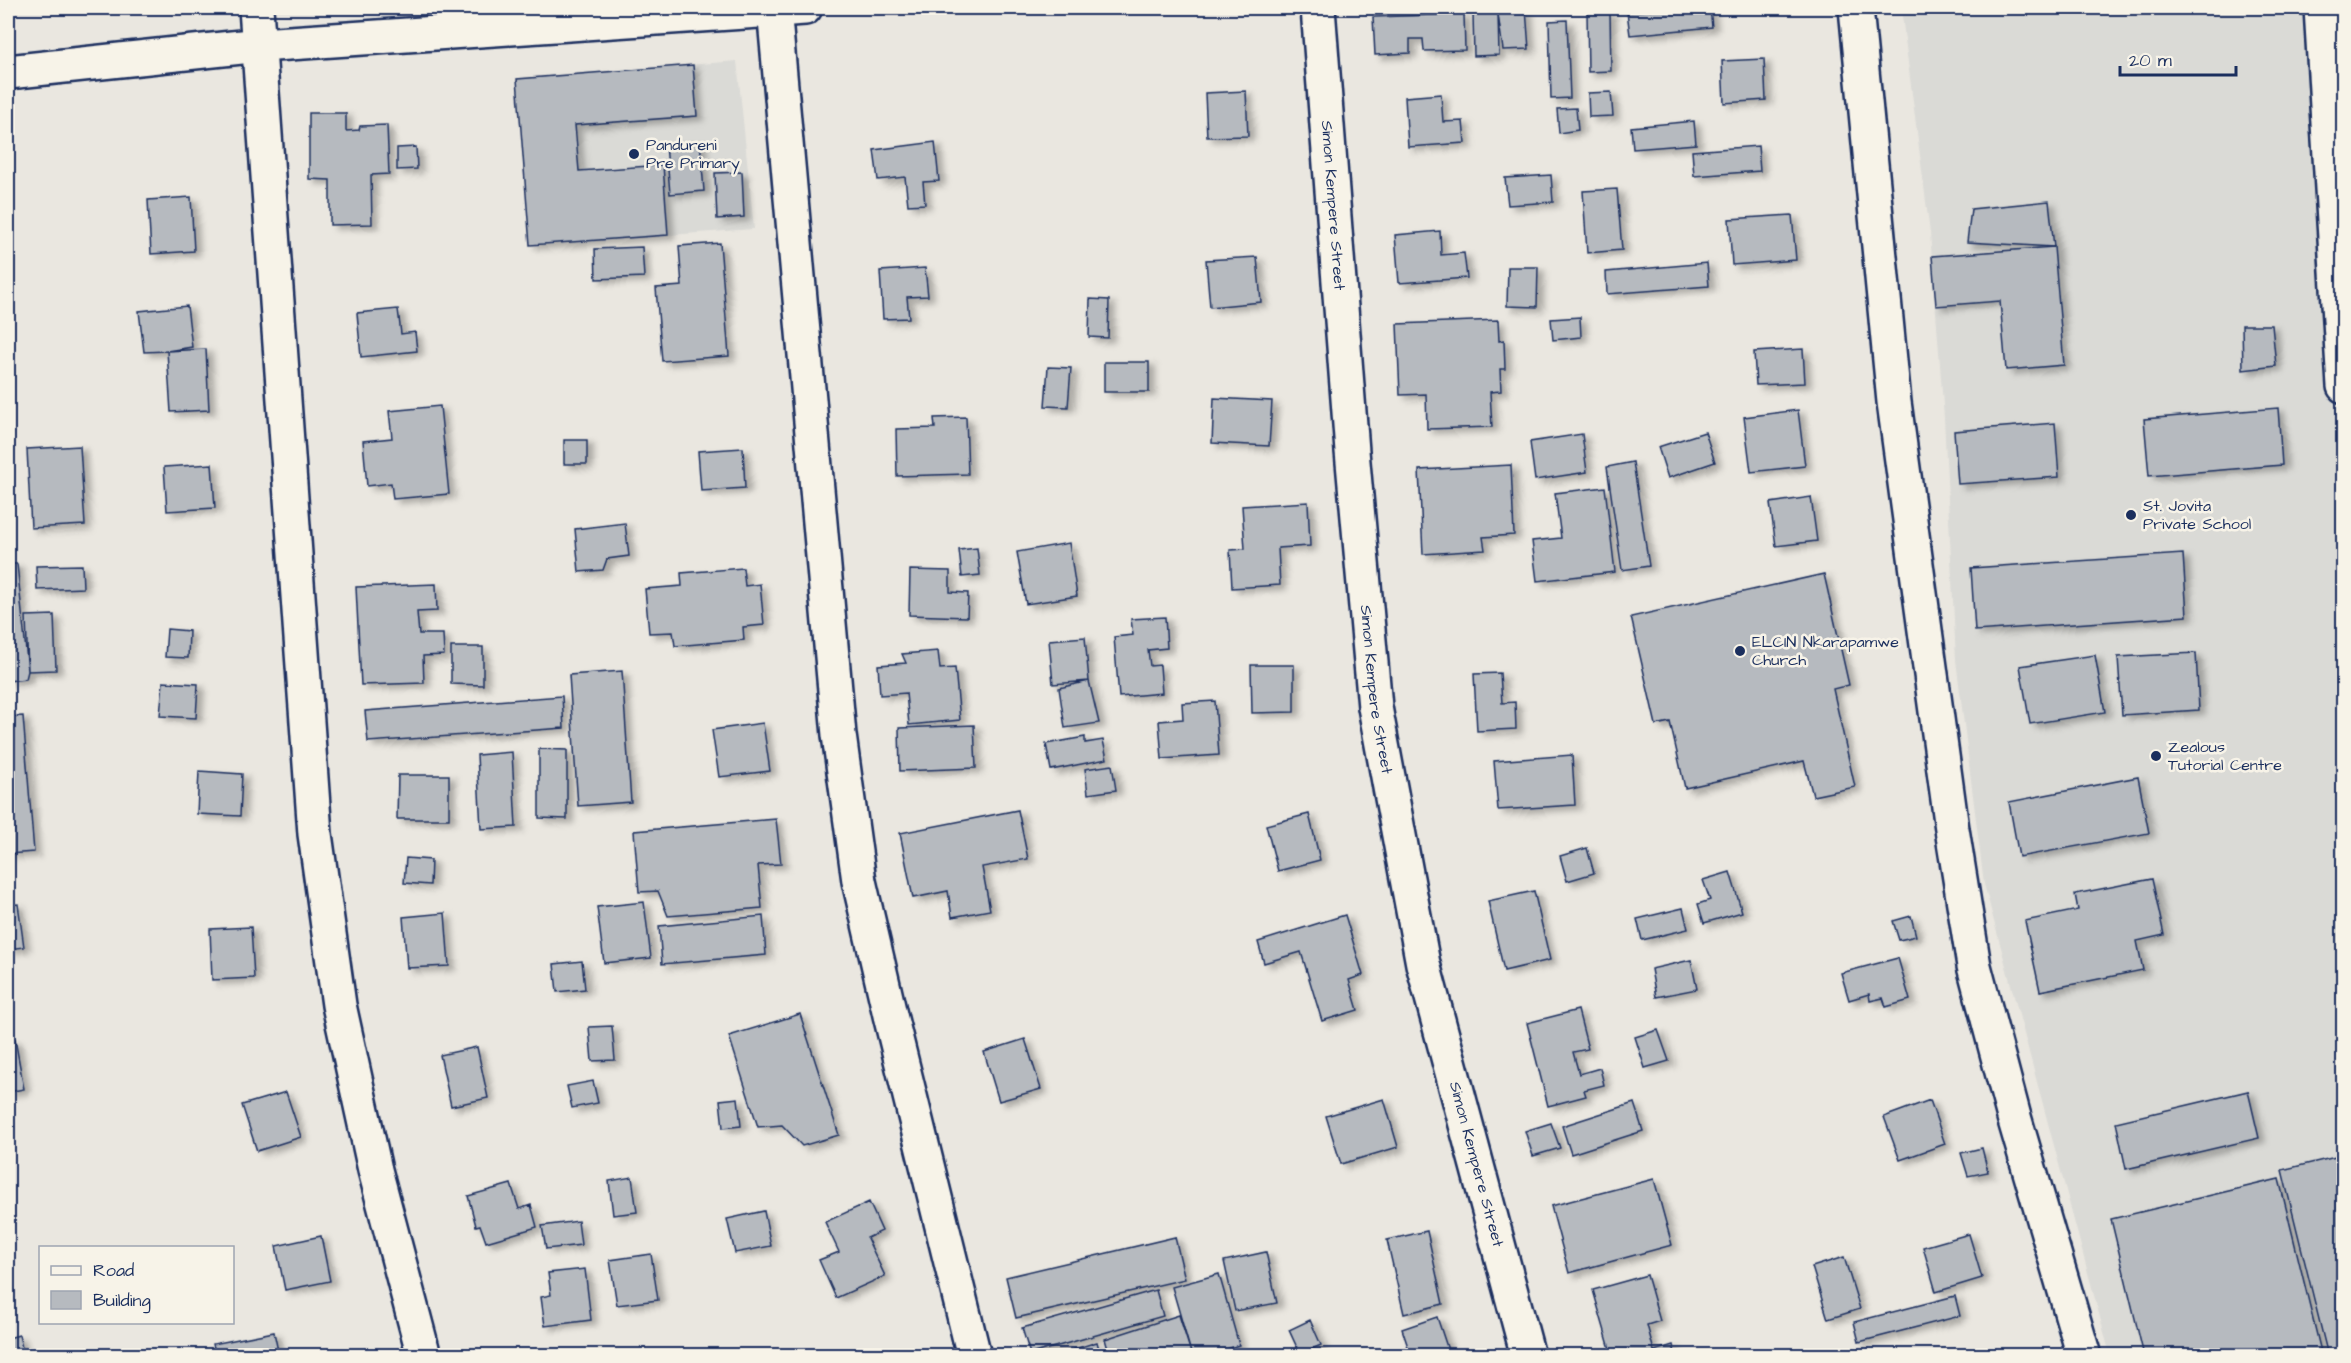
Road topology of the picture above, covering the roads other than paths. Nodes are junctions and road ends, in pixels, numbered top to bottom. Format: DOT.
graph roads {
  1 [pos="256,8"];
  2 [pos="785,8"];
  3 [pos="1318,8"];
  4 [pos="1856,8"];
  5 [pos="2321,8"];
  6 [pos="260,45"];
  7 [pos="8,72"];
  8 [pos="2343,386"];
  9 [pos="424,1356"];
  10 [pos="974,1356"];
  11 [pos="1528,1356"];
  12 [pos="2084,1356"];
  1 -- 6 [label="street"];
  2 -- 6 [label="street"];
  2 -- 10 [label="street"];
  3 -- 11 [label="street, Simon Kempere Street"];
  4 -- 12 [label="street"];
  5 -- 8 [label="street"];
  6 -- 7 [label="street"];
  6 -- 9 [label="street"];
}
